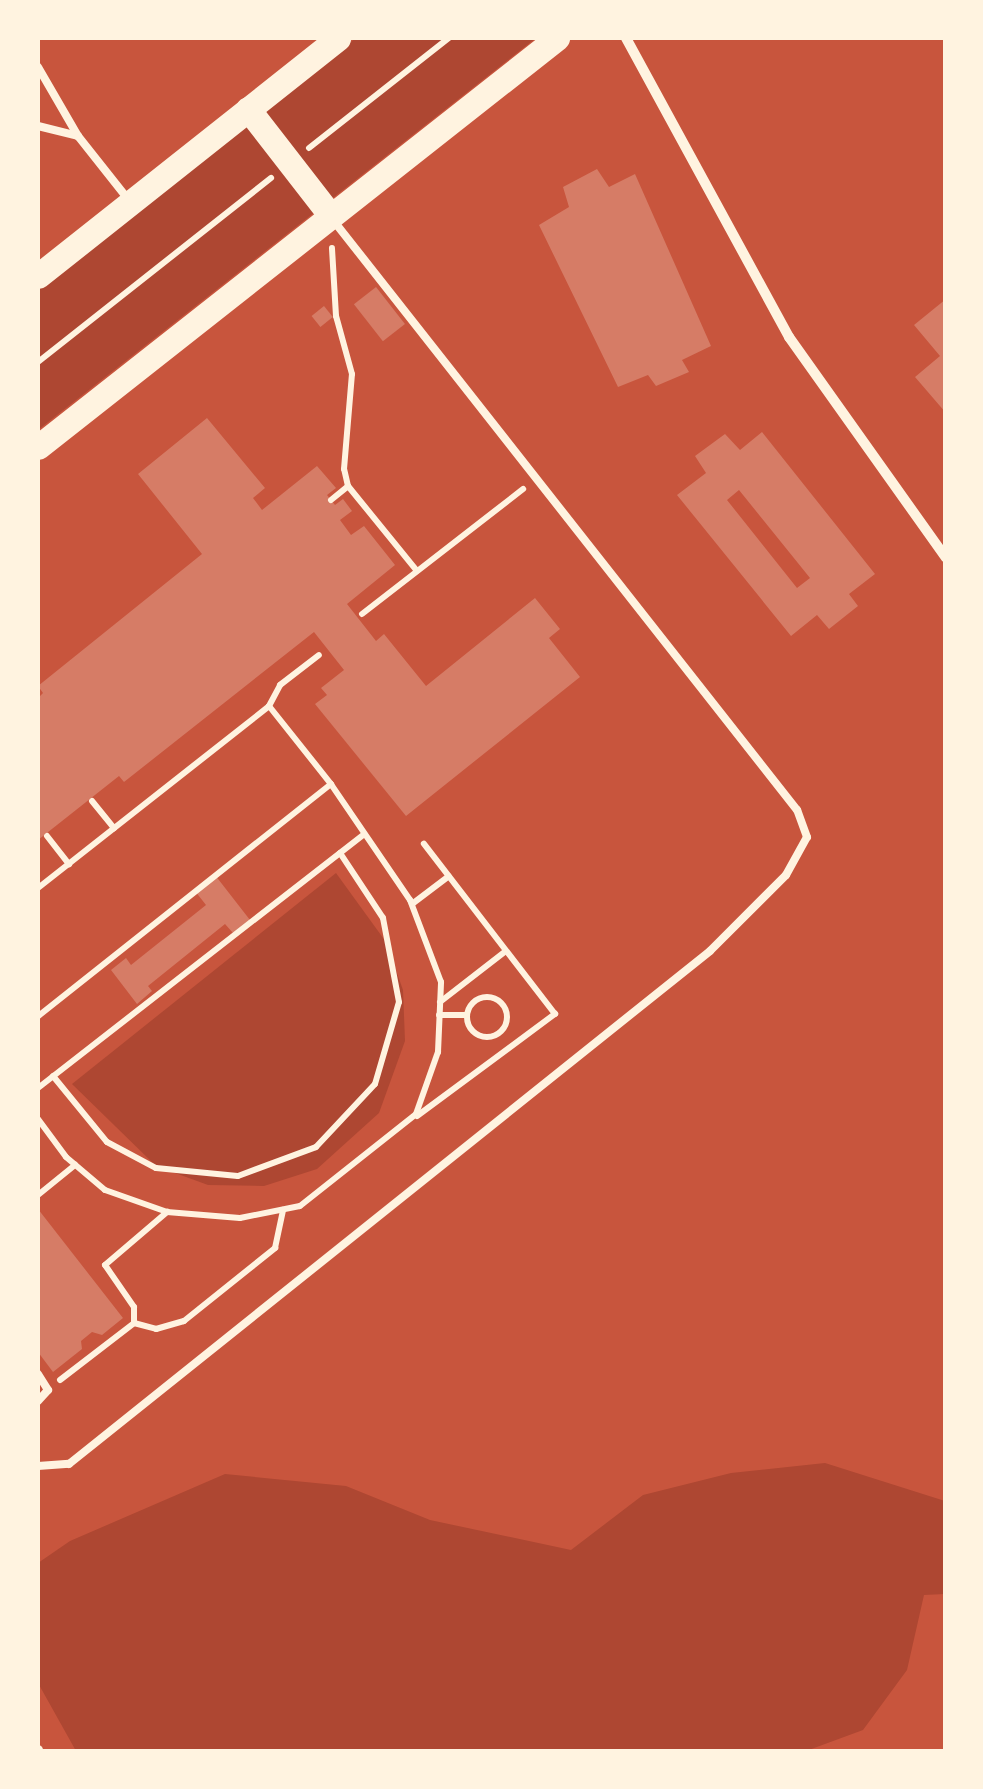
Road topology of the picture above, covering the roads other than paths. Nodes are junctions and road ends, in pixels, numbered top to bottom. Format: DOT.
graph roads {
  1 [pos="338,38"];
  2 [pos="558,38"];
  3 [pos="626,38"];
  4 [pos="38,67"];
  5 [pos="248,110"];
  6 [pos="38,126"];
  7 [pos="78,136"];
  8 [pos="131,202"];
  9 [pos="330,216"];
  10 [pos="38,276"];
  11 [pos="38,447"];
  12 [pos="946,558"];
  13 [pos="38,1374"];
  14 [pos="38,1400"];
  15 [pos="38,1466"];
  1 -- 5 [label="main road"];
  2 -- 9 [label="main road"];
  3 -- 12 [label="street"];
  4 -- 7 [label="lane"];
  5 -- 8 [label="main road"];
  5 -- 9 [label="main road"];
  6 -- 7 [label="lane"];
  7 -- 8 [label="lane"];
  8 -- 10 [label="main road"];
  9 -- 11 [label="main road"];
  9 -- 15 [label="lane"];
  13 -- 14 [label="lane"];
}
